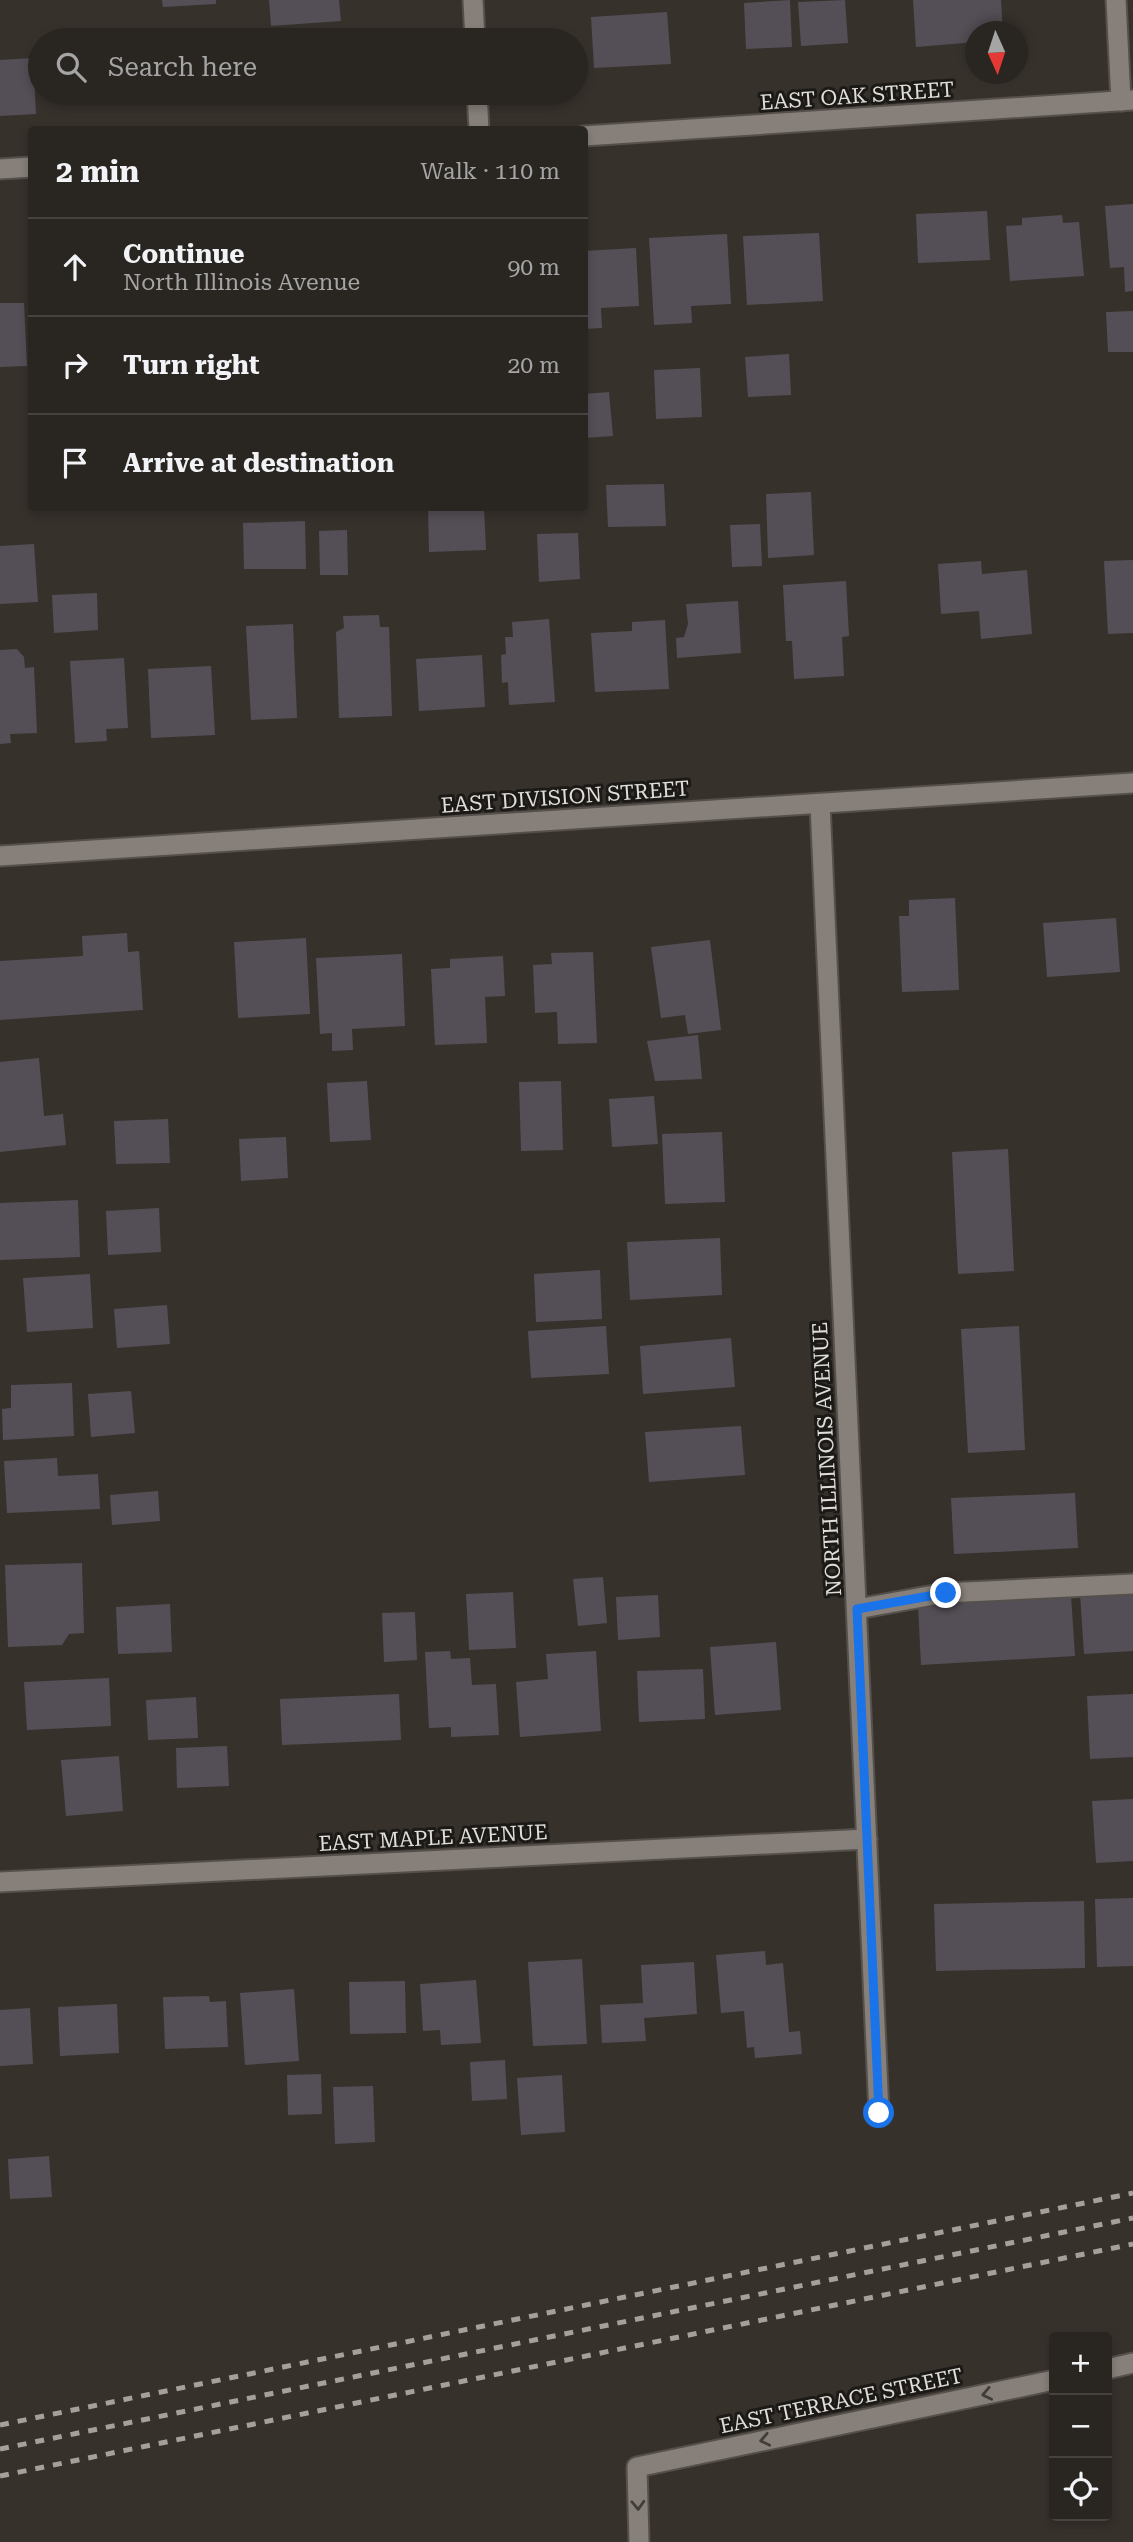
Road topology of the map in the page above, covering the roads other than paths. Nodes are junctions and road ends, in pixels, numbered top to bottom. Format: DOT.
graph roads {
  1 [pos="473,0"];
  2 [pos="1116,0"];
  3 [pos="474,28"];
  4 [pos="1127,101"];
  5 [pos="478,105"];
  6 [pos="479,126"];
  7 [pos="588,136"];
  8 [pos="28,167"];
  9 [pos="0,169"];
  10 [pos="1133,783"];
  11 [pos="820,804"];
  12 [pos="0,856"];
  13 [pos="1133,1584"];
  14 [pos="857,1609"];
  15 [pos="867,1839"];
  16 [pos="0,1882"];
  17 [pos="879,2113"];
  18 [pos="1133,2363"];
  19 [pos="1112,2368"];
  20 [pos="1049,2381"];
  21 [pos="639,2542"];
  1 -- 3 [label="street"];
  2 -- 4 [label="street"];
  4 -- 7 [label="street, EAST OAK STREET"];
  5 -- 6 [label="street"];
  8 -- 9 [label="street"];
  10 -- 11 [label="street, EAST DIVISION STREET"];
  11 -- 12 [label="street, EAST DIVISION STREET"];
  11 -- 14 [label="street, NORTH ILLINOIS AVENUE"];
  13 -- 14 [label="street"];
  14 -- 15 [label="street, NORTH ILLINOIS AVENUE"];
  15 -- 16 [label="street, EAST MAPLE AVENUE"];
  15 -- 17 [label="street, NORTH ILLINOIS AVENUE"];
  18 -- 19 [label="street"];
  20 -- 21 [label="street, EAST TERRACE STREET, one-way"];
}
